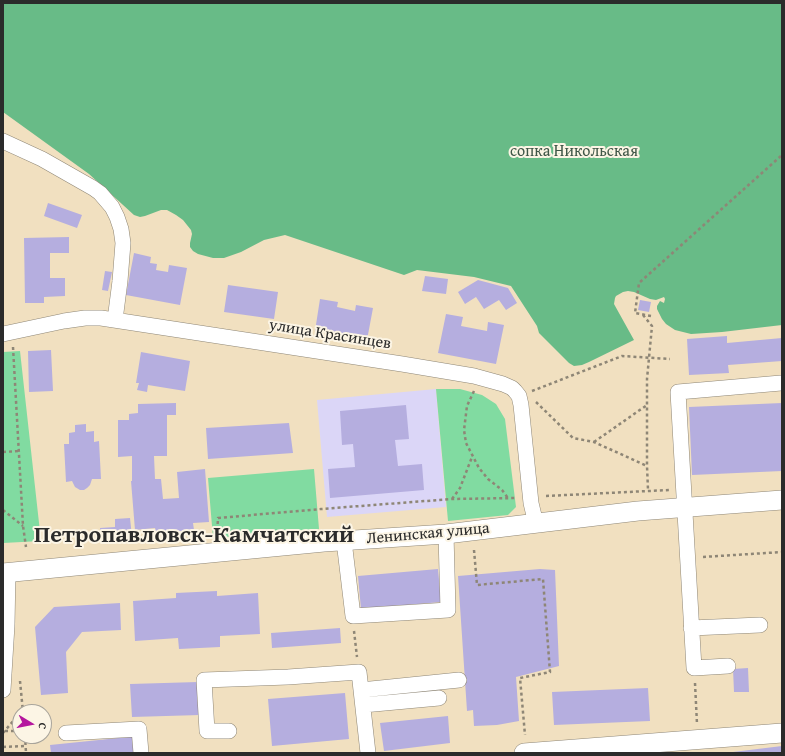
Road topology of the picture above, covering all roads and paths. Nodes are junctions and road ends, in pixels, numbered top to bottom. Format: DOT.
graph roads {
  1 [pos="3,141"];
  2 [pos="782,155"];
  3 [pos="643,315"];
  4 [pos="650,316"];
  5 [pos="115,320"];
  6 [pos="3,334"];
  7 [pos="13,346"];
  8 [pos="648,358"];
  9 [pos="670,359"];
  10 [pos="481,378"];
  11 [pos="781,383"];
  12 [pos="519,396"];
  13 [pos="647,405"];
  14 [pos="594,442"];
  15 [pos="19,451"];
  16 [pos="3,452"];
  17 [pos="472,456"];
  18 [pos="647,466"];
  19 [pos="683,489"];
  20 [pos="648,490"];
  21 [pos="531,497"];
  22 [pos="508,498"];
  23 [pos="452,500"];
  24 [pos="782,500"];
  25 [pos="684,508"];
  26 [pos="3,510"];
  27 [pos="536,524"];
  28 [pos="23,526"];
  29 [pos="446,534"];
  30 [pos="217,538"];
  31 [pos="344,541"];
  32 [pos="26,547"];
  33 [pos="474,550"];
  34 [pos="782,552"];
  35 [pos="705,556"];
  36 [pos="6,573"];
  37 [pos="352,616"];
  38 [pos="760,625"];
  39 [pos="692,628"];
  40 [pos="728,666"];
  41 [pos="694,668"];
  42 [pos="359,672"];
  43 [pos="459,680"];
  44 [pos="3,690"];
  45 [pos="361,690"];
  46 [pos="439,698"];
  47 [pos="363,705"];
  48 [pos="12,723"];
  49 [pos="698,724"];
  50 [pos="229,730"];
  51 [pos="4,732"];
  52 [pos="66,733"];
  53 [pos="782,733"];
  54 [pos="524,744"];
  55 [pos="25,746"];
  56 [pos="3,747"];
  57 [pos="587,751"];
  58 [pos="26,753"];
  59 [pos="141,753"];
  60 [pos="368,753"];
  1 -- 5 [label="street"];
  2 -- 3 [label="path"];
  3 -- 4 [label="path"];
  3 -- 8 [label="path"];
  5 -- 6 [label="street, улица Красинцев"];
  5 -- 10 [label="street, улица Красинцев"];
  7 -- 15 [label="path"];
  8 -- 9 [label="path"];
  8 -- 12 [label="path"];
  8 -- 13 [label="path"];
  10 -- 12 [label="street, улица Красинцев"];
  10 -- 17 [label="path"];
  11 -- 19 [label="street"];
  12 -- 14 [label="path"];
  12 -- 21 [label="street"];
  13 -- 14 [label="path"];
  13 -- 18 [label="path"];
  14 -- 18 [label="path"];
  15 -- 16 [label="path"];
  15 -- 28 [label="path"];
  17 -- 22 [label="path"];
  17 -- 23 [label="path"];
  18 -- 20 [label="path"];
  19 -- 20 [label="path"];
  19 -- 25 [label="street"];
  20 -- 21 [label="path"];
  21 -- 22 [label="path"];
  21 -- 27 [label="street"];
  22 -- 23 [label="path"];
  23 -- 30 [label="path"];
  24 -- 25 [label="main road, Ленинская улица"];
  25 -- 27 [label="main road, Ленинская улица"];
  25 -- 39 [label="street"];
  26 -- 28 [label="path"];
  27 -- 29 [label="main road, Ленинская улица"];
  28 -- 32 [label="path"];
  29 -- 31 [label="main road, Ленинская улица"];
  29 -- 37 [label="street"];
  31 -- 36 [label="main road, Ленинская улица"];
  31 -- 37 [label="street"];
  33 -- 54 [label="path"];
  34 -- 35 [label="path"];
  36 -- 44 [label="street"];
  37 -- 42 [label="path"];
  38 -- 39 [label="street"];
  39 -- 41 [label="street"];
  40 -- 41 [label="street"];
  41 -- 49 [label="path"];
  42 -- 45 [label="street"];
  42 -- 50 [label="street"];
  43 -- 45 [label="street"];
  45 -- 47 [label="street"];
  46 -- 47 [label="street"];
  47 -- 60 [label="street"];
  48 -- 51 [label="path"];
  52 -- 59 [label="street"];
  53 -- 57 [label="main road"];
  54 -- 57 [label="main road"];
  55 -- 56 [label="path"];
  55 -- 58 [label="path"];
}
